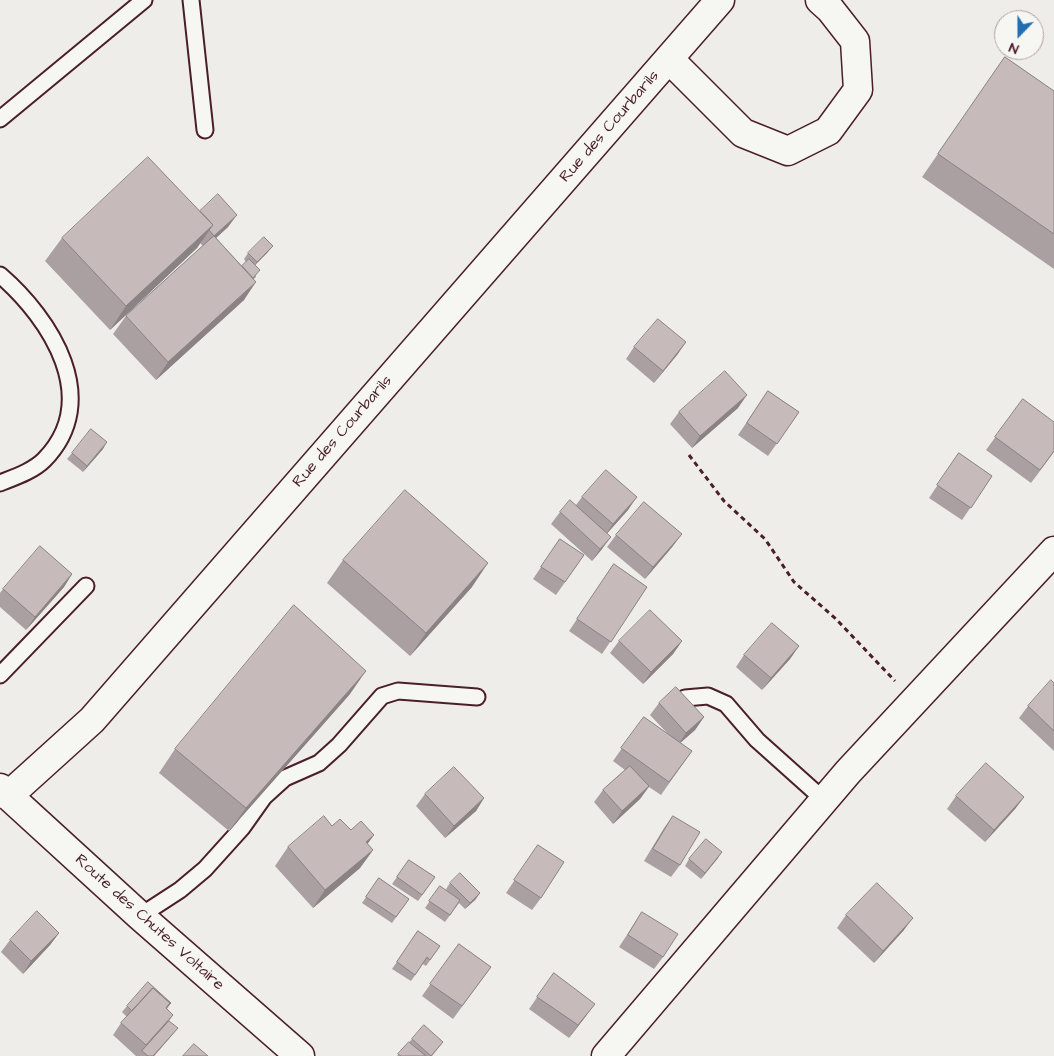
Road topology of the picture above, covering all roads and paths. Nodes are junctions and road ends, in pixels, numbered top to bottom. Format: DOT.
graph roads {
  1 [pos="144,0"];
  2 [pos="192,0"];
  3 [pos="720,0"];
  4 [pos="820,0"];
  5 [pos="670,60"];
  6 [pos="0,119"];
  7 [pos="205,130"];
  8 [pos="0,275"];
  9 [pos="689,456"];
  10 [pos="0,483"];
  11 [pos="1054,551"];
  12 [pos="86,586"];
  13 [pos="0,675"];
  14 [pos="477,696"];
  15 [pos="685,698"];
  16 [pos="913,702"];
  17 [pos="4,792"];
  18 [pos="824,800"];
  19 [pos="140,916"];
  20 [pos="300,1056"];
  21 [pos="606,1056"];
  1 -- 6 [label="lane"];
  2 -- 7 [label="lane"];
  3 -- 5 [label="street, Rue des Courbarils"];
  4 -- 5 [label="street, Rue des Courbarils"];
  5 -- 17 [label="street, Rue des Courbarils"];
  8 -- 10 [label="lane"];
  9 -- 16 [label="path"];
  11 -- 16 [label="street"];
  12 -- 13 [label="lane"];
  14 -- 19 [label="lane"];
  15 -- 18 [label="lane"];
  16 -- 18 [label="street"];
  17 -- 19 [label="street, Route des Chutes Voltaire"];
  18 -- 21 [label="street"];
  19 -- 20 [label="street, Route des Chutes Voltaire"];
}
